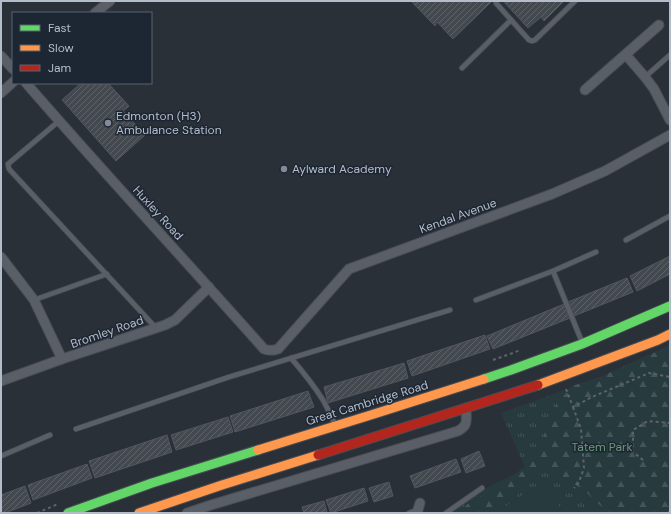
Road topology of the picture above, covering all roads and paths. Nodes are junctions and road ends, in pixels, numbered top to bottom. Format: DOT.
graph roads {
  1 [pos="110,1"];
  2 [pos="496,1"];
  3 [pos="575,1"];
  4 [pos="96,12"];
  5 [pos="511,20"];
  6 [pos="659,25"];
  7 [pos="626,55"];
  8 [pos="670,55"];
  9 [pos="1,56"];
  10 [pos="12,68"];
  11 [pos="462,68"];
  12 [pos="646,77"];
  13 [pos="12,83"];
  14 [pos="27,84"];
  15 [pos="585,90"];
  16 [pos="1,93"];
  17 [pos="670,120"];
  18 [pos="59,121"];
  19 [pos="670,135"];
  20 [pos="670,216"];
  21 [pos="626,240"];
  22 [pos="596,252"];
  23 [pos="1,257"];
  24 [pos="553,271"];
  25 [pos="107,274"];
  26 [pos="209,287"];
  27 [pos="34,300"];
  28 [pos="476,300"];
  29 [pos="670,306"];
  30 [pos="450,310"];
  31 [pos="156,328"];
  32 [pos="670,334"];
  33 [pos="582,344"];
  34 [pos="278,349"];
  35 [pos="291,358"];
  36 [pos="62,359"];
  37 [pos="561,377"];
  38 [pos="670,377"];
  39 [pos="1,381"];
  40 [pos="573,407"];
  41 [pos="466,408"];
  42 [pos="670,423"];
  43 [pos="335,426"];
  44 [pos="76,429"];
  45 [pos="50,435"];
  46 [pos="1,456"];
  47 [pos="643,460"];
  48 [pos="482,488"];
  49 [pos="574,488"];
  50 [pos="68,513"];
  51 [pos="138,513"];
  52 [pos="187,513"];
  53 [pos="446,513"];
  1 -- 4 [label="street"];
  2 -- 5 [label="lane"];
  3 -- 5 [label="lane"];
  5 -- 11 [label="lane"];
  6 -- 7 [label="street"];
  7 -- 12 [label="street"];
  7 -- 15 [label="street"];
  8 -- 12 [label="lane"];
  9 -- 10 [label="street"];
  12 -- 17 [label="street"];
  13 -- 16 [label="street"];
  14 -- 18 [label="street, Huxley Road"];
  18 -- 25 [label="lane"];
  18 -- 26 [label="street, Huxley Road"];
  19 -- 34 [label="street, Kendal Avenue"];
  20 -- 21 [label="lane"];
  22 -- 24 [label="lane"];
  23 -- 27 [label="street"];
  24 -- 28 [label="lane"];
  24 -- 33 [label="lane"];
  25 -- 27 [label="lane"];
  25 -- 31 [label="lane"];
  26 -- 31 [label="street, Bromley Road"];
  26 -- 34 [label="street, Huxley Road"];
  27 -- 36 [label="street"];
  29 -- 33 [label="highway, Great Cambridge Road"];
  30 -- 35 [label="lane"];
  31 -- 36 [label="street, Bromley Road"];
  32 -- 37 [label="highway"];
  33 -- 43 [label="highway, Great Cambridge Road"];
  35 -- 43 [label="lane"];
  35 -- 44 [label="lane"];
  36 -- 39 [label="street, Bromley Road"];
  37 -- 40 [label="path"];
  37 -- 41 [label="highway"];
  38 -- 40 [label="path"];
  40 -- 49 [label="path"];
  41 -- 51 [label="highway"];
  41 -- 52 [label="street"];
  42 -- 47 [label="path"];
  43 -- 50 [label="highway, Great Cambridge Road"];
  45 -- 46 [label="lane"];
  48 -- 53 [label="lane"];
}
